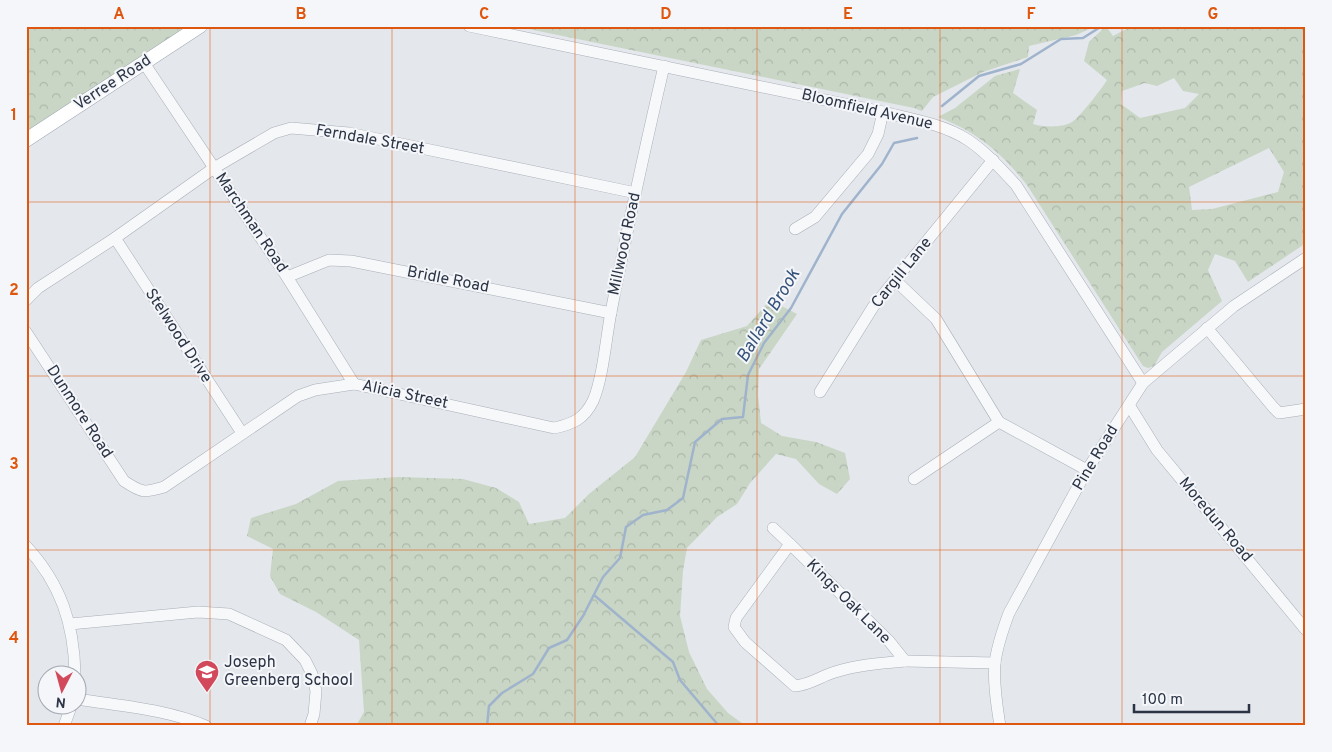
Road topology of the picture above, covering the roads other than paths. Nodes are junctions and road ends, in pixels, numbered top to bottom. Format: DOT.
graph roads {
  1 [pos="200,26"];
  2 [pos="469,26"];
  3 [pos="144,63"];
  4 [pos="664,66"];
  5 [pos="883,112"];
  6 [pos="26,140"];
  7 [pos="993,160"];
  8 [pos="214,168"];
  9 [pos="636,193"];
  10 [pos="795,229"];
  11 [pos="115,238"];
  12 [pos="1306,258"];
  13 [pos="287,277"];
  14 [pos="895,280"];
  15 [pos="28,298"];
  16 [pos="611,313"];
  17 [pos="1207,328"];
  18 [pos="26,332"];
  19 [pos="1143,383"];
  20 [pos="354,384"];
  21 [pos="820,392"];
  22 [pos="1129,405"];
  23 [pos="1306,409"];
  24 [pos="581,419"];
  25 [pos="999,422"];
  26 [pos="242,433"];
  27 [pos="1087,470"];
  28 [pos="914,479"];
  29 [pos="135,488"];
  30 [pos="773,528"];
  31 [pos="790,544"];
  32 [pos="26,546"];
  33 [pos="70,624"];
  34 [pos="1306,630"];
  35 [pos="905,661"];
  36 [pos="995,663"];
  37 [pos="74,664"];
  38 [pos="88,701"];
  39 [pos="68,714"];
  40 [pos="64,726"];
  41 [pos="206,726"];
  42 [pos="310,726"];
  43 [pos="1000,726"];
  1 -- 3 [label="main road, Verree Road"];
  2 -- 4 [label="street, Bloomfield Avenue"];
  3 -- 6 [label="main road, Verree Road"];
  3 -- 8 [label="street, Marchman Road"];
  4 -- 5 [label="street, Bloomfield Avenue"];
  4 -- 9 [label="street, Millwood Road"];
  5 -- 7 [label="street, Bloomfield Avenue"];
  5 -- 10 [label="street"];
  7 -- 14 [label="street, Cargill Lane"];
  7 -- 19 [label="street, Bloomfield Avenue"];
  8 -- 9 [label="street, Ferndale Street"];
  8 -- 11 [label="street, Ferndale Street"];
  8 -- 13 [label="street, Marchman Road"];
  9 -- 16 [label="street, Millwood Road"];
  11 -- 15 [label="street, Ferndale Street"];
  11 -- 26 [label="street, Stelwood Drive"];
  12 -- 17 [label="street, Pine Road"];
  13 -- 16 [label="street, Bridle Road"];
  13 -- 20 [label="street, Marchman Road"];
  14 -- 21 [label="street, Cargill Lane"];
  14 -- 25 [label="street"];
  16 -- 24 [label="street, Millwood Road"];
  17 -- 19 [label="street, Pine Road"];
  17 -- 23 [label="street"];
  18 -- 29 [label="street, Dunmore Road"];
  19 -- 22 [label="street, Pine Road"];
  20 -- 24 [label="street, Alicia Street"];
  20 -- 26 [label="street, Alicia Street"];
  22 -- 27 [label="street, Pine Road"];
  22 -- 34 [label="street, Moredun Road"];
  25 -- 27 [label="street"];
  25 -- 28 [label="street"];
  26 -- 29 [label="street, Alicia Street"];
  27 -- 36 [label="street, Pine Road"];
  30 -- 31 [label="street, Kings Oak Lane"];
  31 -- 35 [label="street, Kings Oak Lane"];
  31 -- 35 [label="street, Kings Oak Lane"];
  32 -- 33 [label="street"];
  33 -- 37 [label="street"];
  33 -- 42 [label="street"];
  35 -- 36 [label="street, Kings Oak Lane"];
  36 -- 43 [label="street, Pine Road"];
  38 -- 41 [label="street"];
  39 -- 40 [label="street"];
}
